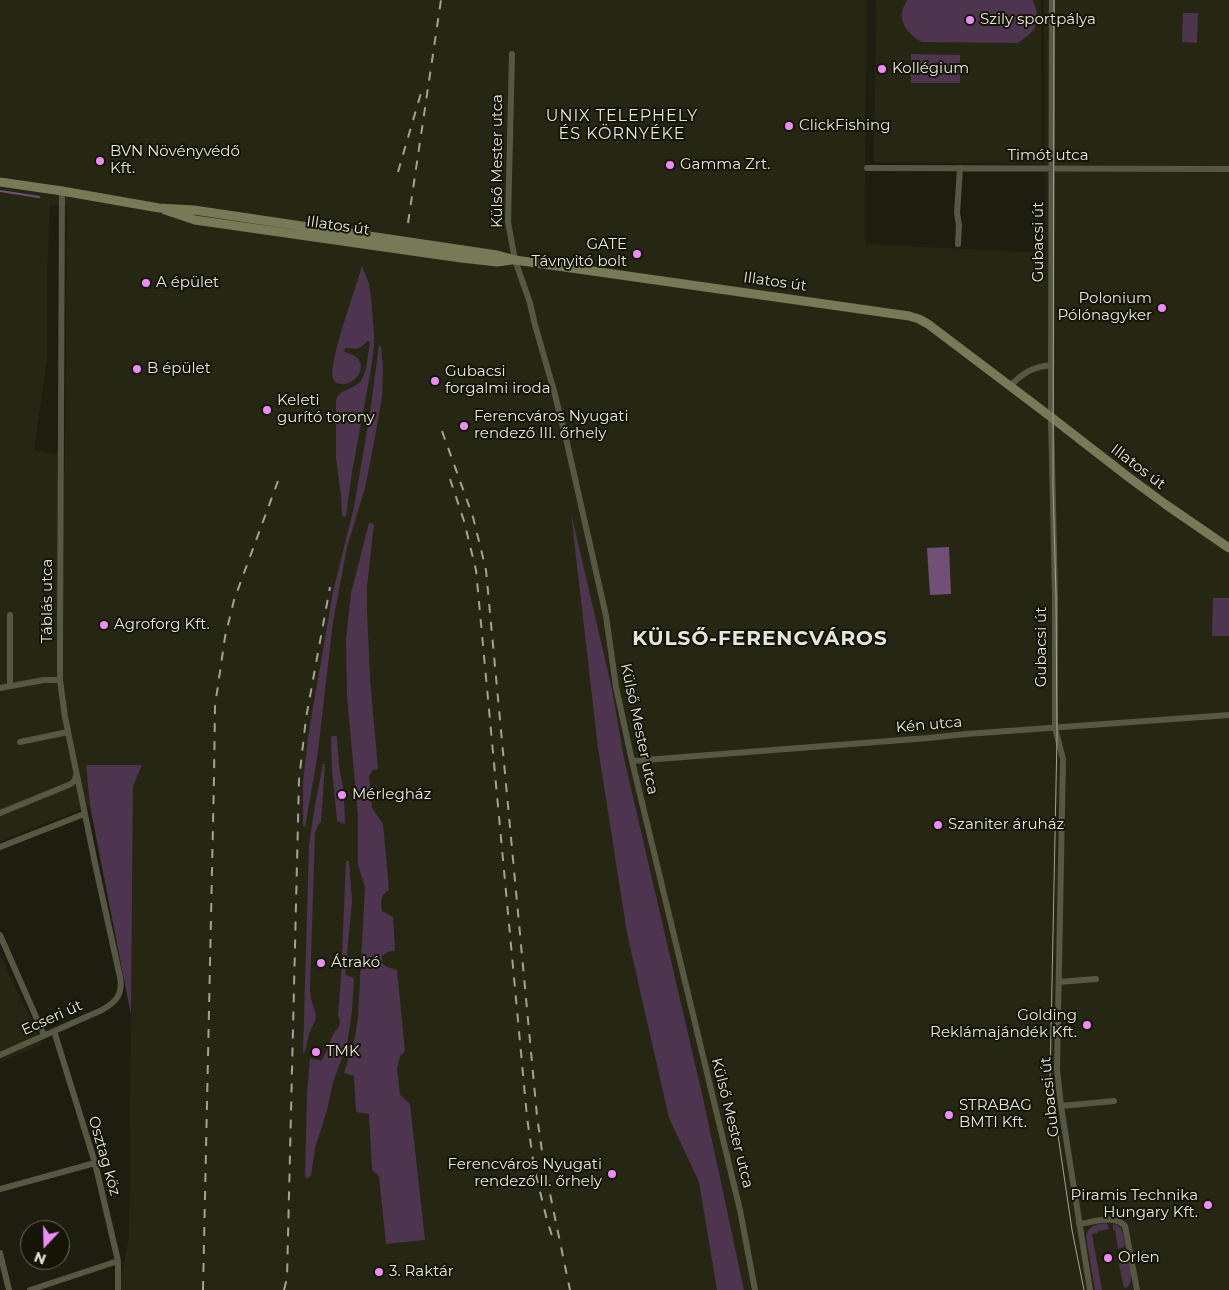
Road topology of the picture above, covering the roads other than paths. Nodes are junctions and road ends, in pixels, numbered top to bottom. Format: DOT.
graph roads {
  1 [pos="1052,0"];
  2 [pos="512,54"];
  3 [pos="867,168"];
  4 [pos="960,168"];
  5 [pos="1051,168"];
  6 [pos="1229,169"];
  7 [pos="0,182"];
  8 [pos="62,191"];
  9 [pos="958,244"];
  10 [pos="515,260"];
  11 [pos="1051,365"];
  12 [pos="1010,386"];
  13 [pos="1051,417"];
  14 [pos="1229,548"];
  15 [pos="10,615"];
  16 [pos="60,680"];
  17 [pos="10,685"];
  18 [pos="0,688"];
  19 [pos="1229,715"];
  20 [pos="1055,728"];
  21 [pos="68,732"];
  22 [pos="20,742"];
  23 [pos="632,762"];
  24 [pos="76,775"];
  25 [pos="0,813"];
  26 [pos="84,814"];
  27 [pos="0,847"];
  28 [pos="0,935"];
  29 [pos="1096,979"];
  30 [pos="1059,982"];
  31 [pos="113,1004"];
  32 [pos="54,1032"];
  33 [pos="44,1035"];
  34 [pos="0,1055"];
  35 [pos="1114,1101"];
  36 [pos="1061,1106"];
  37 [pos="95,1163"];
  38 [pos="0,1189"];
  39 [pos="1079,1224"];
  40 [pos="0,1253"];
  41 [pos="118,1261"];
  42 [pos="9,1290"];
  43 [pos="30,1290"];
  44 [pos="118,1290"];
  45 [pos="755,1290"];
  46 [pos="1090,1290"];
  47 [pos="1137,1290"];
  1 -- 5 [label="street, Gubacsi út"];
  2 -- 10 [label="street, Külső Mester utca"];
  3 -- 4 [label="street, Timót utca"];
  4 -- 5 [label="street, Timót utca"];
  4 -- 9 [label="street"];
  5 -- 6 [label="street, Timót utca"];
  5 -- 11 [label="street, Gubacsi út"];
  7 -- 8 [label="street, Illatos út"];
  8 -- 10 [label="street, Illatos út"];
  8 -- 16 [label="street, Táblás utca"];
  10 -- 12 [label="street, Illatos út"];
  10 -- 23 [label="street, Külső Mester utca"];
  11 -- 12 [label="street"];
  11 -- 13 [label="street, Gubacsi út"];
  12 -- 13 [label="street, Illatos út"];
  13 -- 14 [label="street, Illatos út"];
  13 -- 20 [label="street, Gubacsi út"];
  15 -- 17 [label="street"];
  16 -- 17 [label="street"];
  16 -- 21 [label="street, Táblás utca"];
  17 -- 18 [label="street"];
  19 -- 20 [label="street, Kén utca"];
  20 -- 23 [label="street, Kén utca"];
  20 -- 30 [label="street, Gubacsi út"];
  21 -- 22 [label="street"];
  21 -- 24 [label="street, Táblás utca"];
  23 -- 45 [label="street, Külső Mester utca"];
  24 -- 25 [label="street"];
  24 -- 26 [label="street, Táblás utca"];
  26 -- 27 [label="street"];
  26 -- 31 [label="street, Táblás utca"];
  28 -- 33 [label="street"];
  29 -- 30 [label="street"];
  30 -- 36 [label="street, Gubacsi út"];
  31 -- 32 [label="street, Ecseri út"];
  32 -- 33 [label="street, Ecseri út"];
  32 -- 37 [label="street, Osztag köz"];
  33 -- 34 [label="street, Ecseri út"];
  35 -- 36 [label="street"];
  36 -- 39 [label="street, Gubacsi út"];
  37 -- 38 [label="street"];
  37 -- 41 [label="street, Osztag köz"];
  39 -- 46 [label="street, Gubacsi út"];
  39 -- 47 [label="street"];
  40 -- 42 [label="street"];
  41 -- 43 [label="street"];
  41 -- 44 [label="street, Osztag köz"];
}
